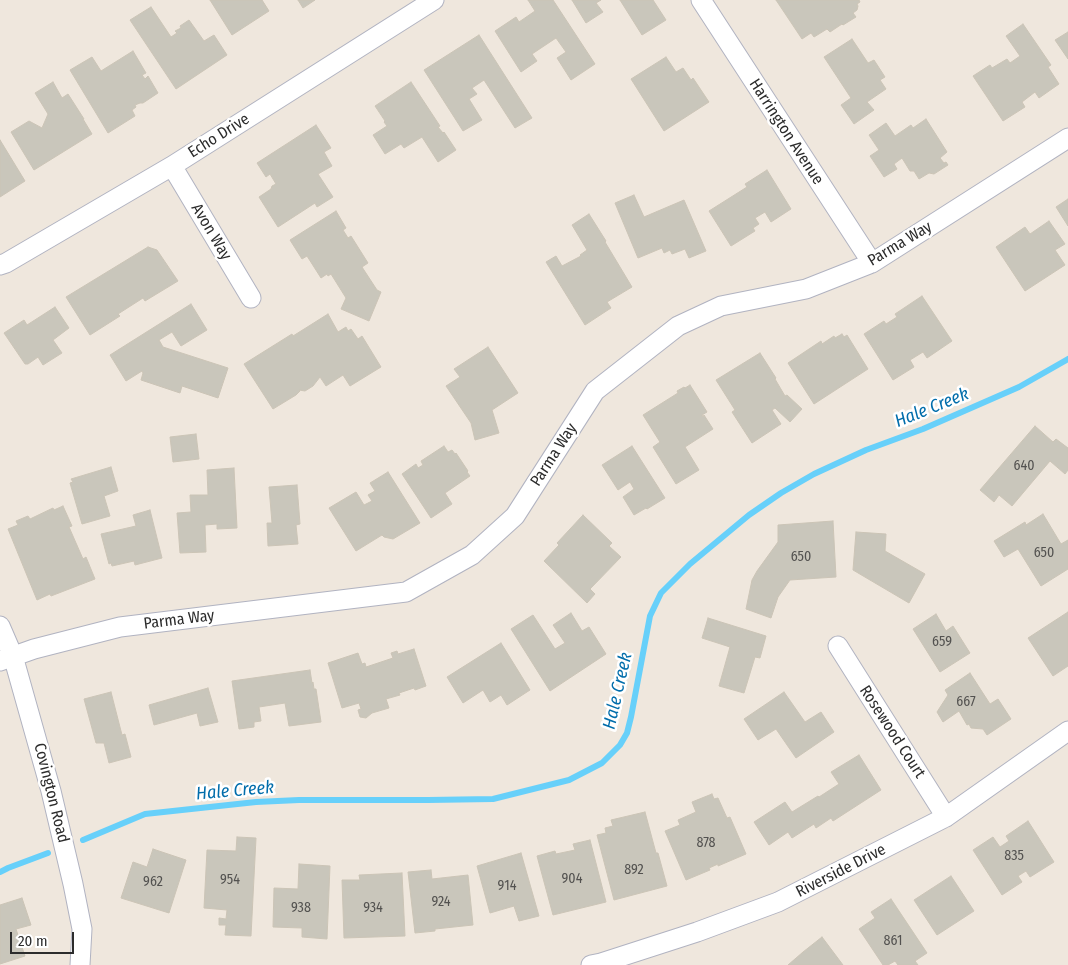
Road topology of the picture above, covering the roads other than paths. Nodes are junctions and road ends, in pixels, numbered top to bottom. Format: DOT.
graph roads {
  1 [pos="434,0"];
  2 [pos="701,0"];
  3 [pos="1068,138"];
  4 [pos="172,166"];
  5 [pos="872,264"];
  6 [pos="0,265"];
  7 [pos="251,298"];
  8 [pos="0,626"];
  9 [pos="838,646"];
  10 [pos="7,659"];
  11 [pos="1068,731"];
  12 [pos="946,817"];
  13 [pos="598,964"];
  14 [pos="80,965"];
  15 [pos="84,965"];
  1 -- 4 [label="street, Echo Drive"];
  2 -- 5 [label="street, Harrington Avenue"];
  3 -- 5 [label="street, Parma Way"];
  4 -- 6 [label="street, Echo Drive"];
  4 -- 7 [label="street, Avon Way"];
  5 -- 10 [label="street, Parma Way"];
  8 -- 10 [label="street, Covington Road"];
  9 -- 12 [label="street, Rosewood Court"];
  10 -- 14 [label="street, Covington Road"];
  11 -- 12 [label="street, Riverside Drive"];
  12 -- 13 [label="street, Riverside Drive"];
  14 -- 15 [label="street"];
}
